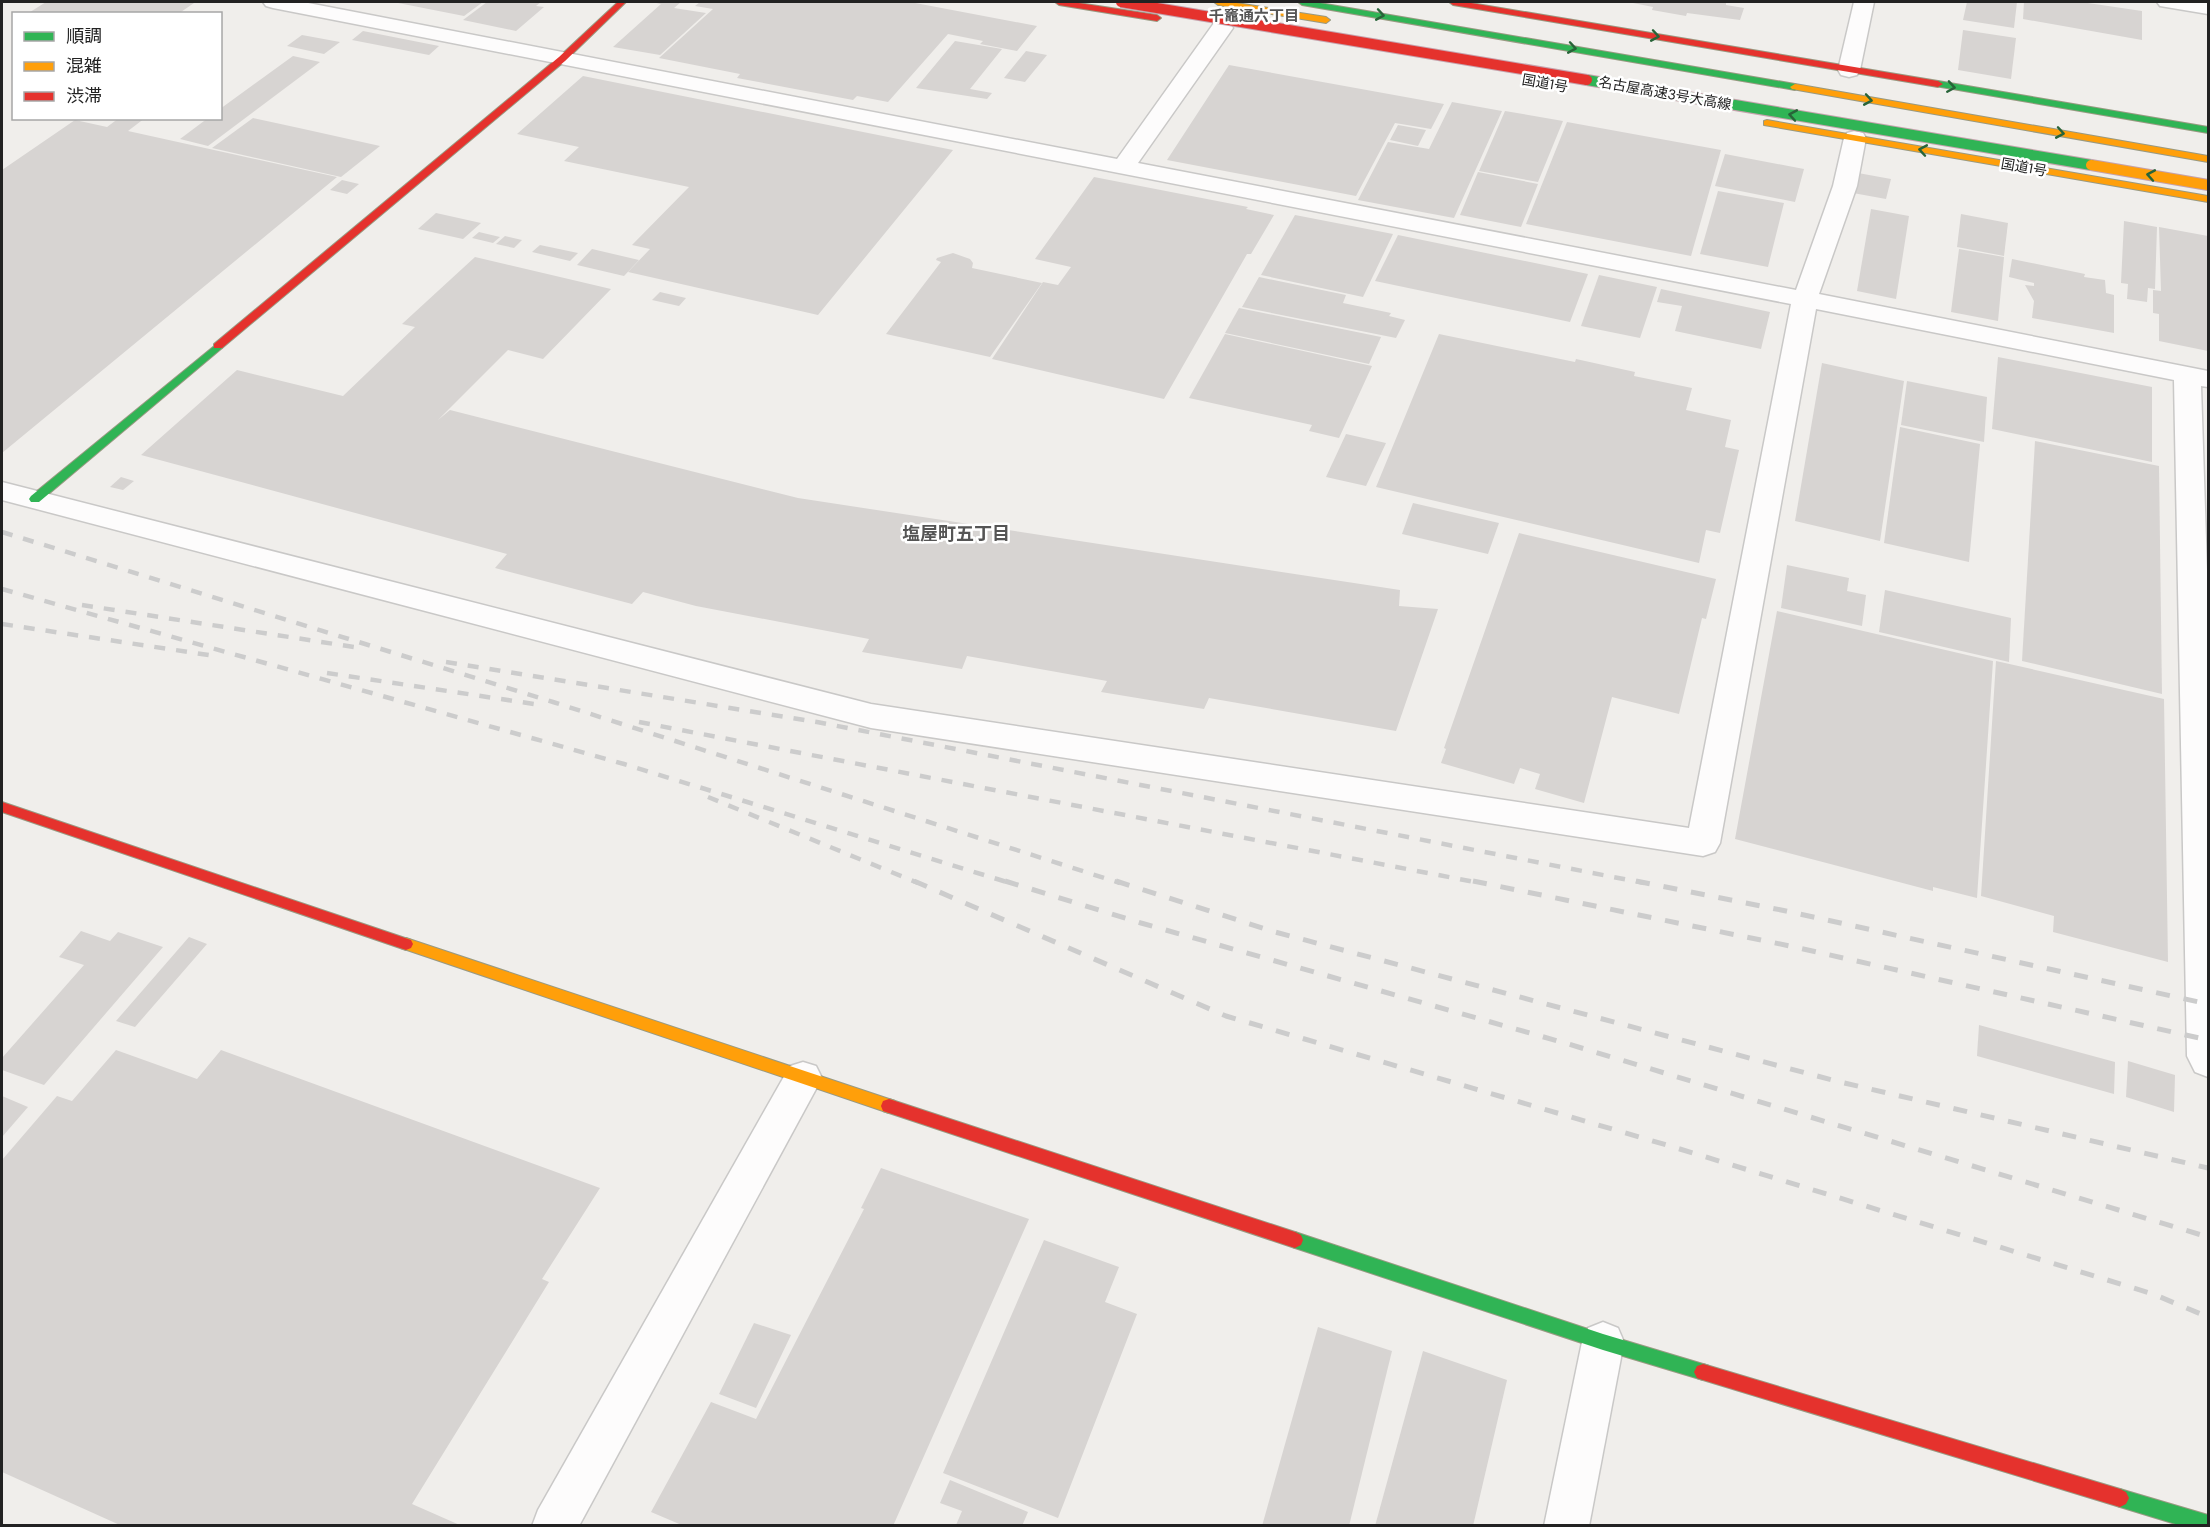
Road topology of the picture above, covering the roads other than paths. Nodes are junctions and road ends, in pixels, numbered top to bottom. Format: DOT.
graph roads {
  1 [pos="273,2"];
  2 [pos="622,2"];
  3 [pos="1059,2"];
  4 [pos="1121,2"];
  5 [pos="1218,2"];
  6 [pos="1302,2"];
  7 [pos="1453,2"];
  8 [pos="1864,2"];
  9 [pos="2167,2"];
  10 [pos="2172,2"];
  11 [pos="2208,8"];
  12 [pos="1222,28"];
  13 [pos="562,59"];
  14 [pos="1849,70"];
  15 [pos="2208,130"];
  16 [pos="1856,138"];
  17 [pos="2208,159"];
  18 [pos="1123,167"];
  19 [pos="2028,168"];
  20 [pos="2208,185"];
  21 [pos="2208,199"];
  22 [pos="1805,299"];
  23 [pos="2198,377"];
  24 [pos="2,491"];
  25 [pos="35,499"];
  26 [pos="2,807"];
  27 [pos="2208,1061"];
  28 [pos="802,1078"];
  29 [pos="1603,1342"];
  30 [pos="2208,1524"];
  31 [pos="554,1526"];
  32 [pos="1566,1526"];
  1 -- 13 [label="street"];
  2 -- 13 [label="main road"];
  3 -- 12 [label="main road, 国道1号"];
  20 -- 4 [label="main road, 名古屋高速3号大高線, one-way, bridge"];
  5 -- 19 [label="main road"];
  6 -- 17 [label="main road, 名古屋高速3号大高線, one-way"];
  7 -- 14 [label="main road, one-way"];
  8 -- 14 [label="street"];
  9 -- 10 [label="street"];
  10 -- 11 [label="street"];
  12 -- 16 [label="main road, 国道1号"];
  12 -- 18 [label="street"];
  13 -- 18 [label="street"];
  13 -- 25 [label="main road"];
  14 -- 15 [label="main road, one-way"];
  19 -- 16 [label="main road, 国道1号, one-way"];
  16 -- 22 [label="street"];
  18 -- 22 [label="street"];
  19 -- 21 [label="main road, 国道1号"];
  22 -- 23 [label="street"];
  22 -- 25 [label="street"];
  23 -- 27 [label="street"];
  24 -- 25 [label="street"];
  26 -- 28 [label="main road"];
  28 -- 29 [label="main road"];
  28 -- 31 [label="street"];
  29 -- 30 [label="main road"];
  29 -- 32 [label="street"];
}
